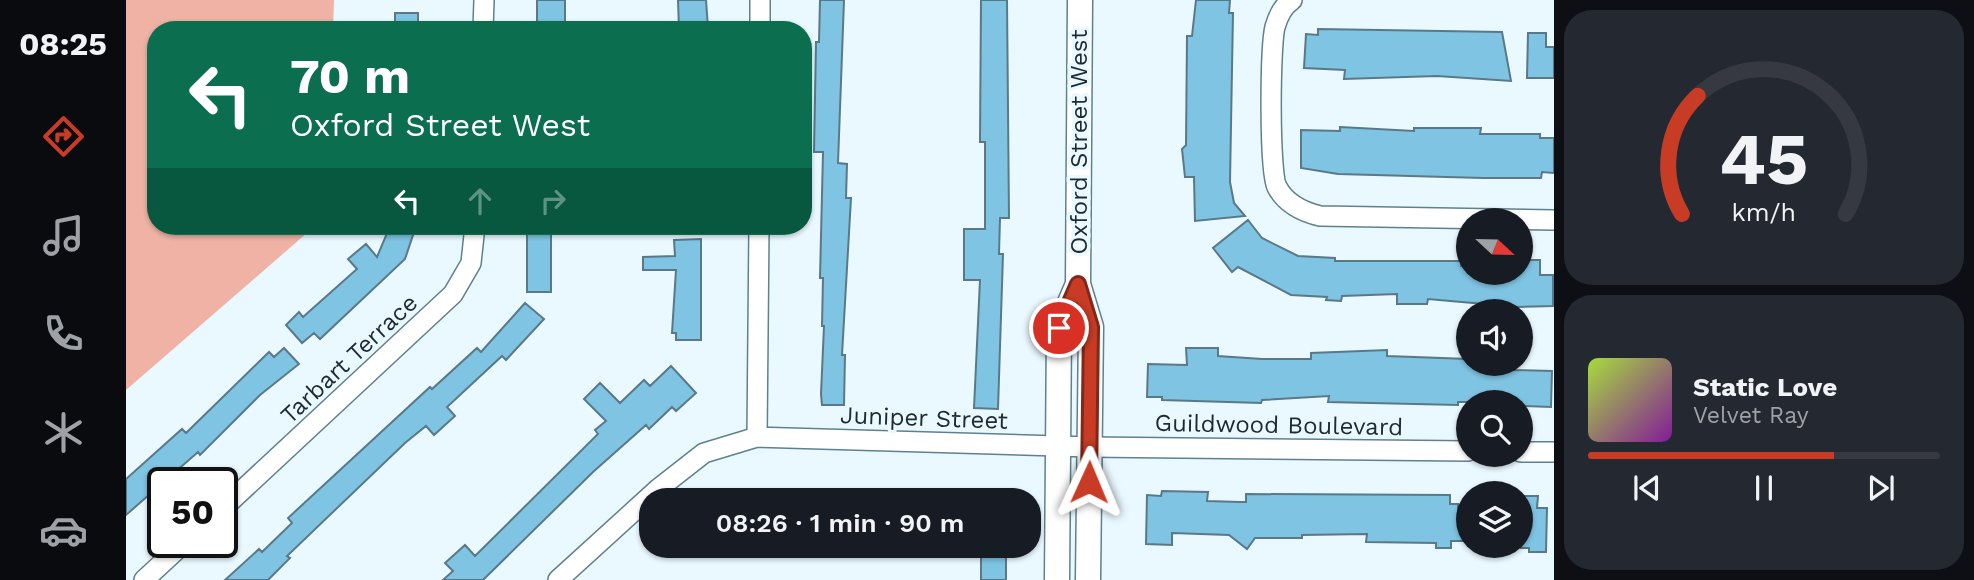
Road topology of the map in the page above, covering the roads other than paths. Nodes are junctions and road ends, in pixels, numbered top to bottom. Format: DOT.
graph roads {
  1 [pos="484,0"];
  2 [pos="760,0"];
  3 [pos="1080,0"];
  4 [pos="1292,0"];
  5 [pos="483,21"];
  6 [pos="760,21"];
  7 [pos="1554,220"];
  8 [pos="474,235"];
  9 [pos="759,235"];
  10 [pos="1078,284"];
  11 [pos="757,437"];
  12 [pos="1058,446"];
  13 [pos="1090,447"];
  14 [pos="1456,451"];
  15 [pos="1533,452"];
  16 [pos="1554,452"];
  17 [pos="238,494"];
  18 [pos="168,558"];
  19 [pos="144,580"];
  20 [pos="558,580"];
  21 [pos="1058,580"];
  22 [pos="1088,580"];
  1 -- 5 [label="street"];
  2 -- 6 [label="street"];
  3 -- 10 [label="main road, Oxford Street West"];
  4 -- 7 [label="street"];
  8 -- 17 [label="street, Tarbart Terrace"];
  9 -- 11 [label="street"];
  10 -- 12 [label="main road, Oxford Street West"];
  10 -- 13 [label="main road, Oxford Street West"];
  11 -- 12 [label="street, Juniper Street"];
  11 -- 20 [label="street, Juniper Street"];
  12 -- 13 [label="street, Juniper Street"];
  12 -- 21 [label="main road, Oxford Street West"];
  13 -- 14 [label="street, Guildwood Boulevard"];
  13 -- 22 [label="main road, Oxford Street West"];
  15 -- 16 [label="street"];
  18 -- 19 [label="street"];
}
